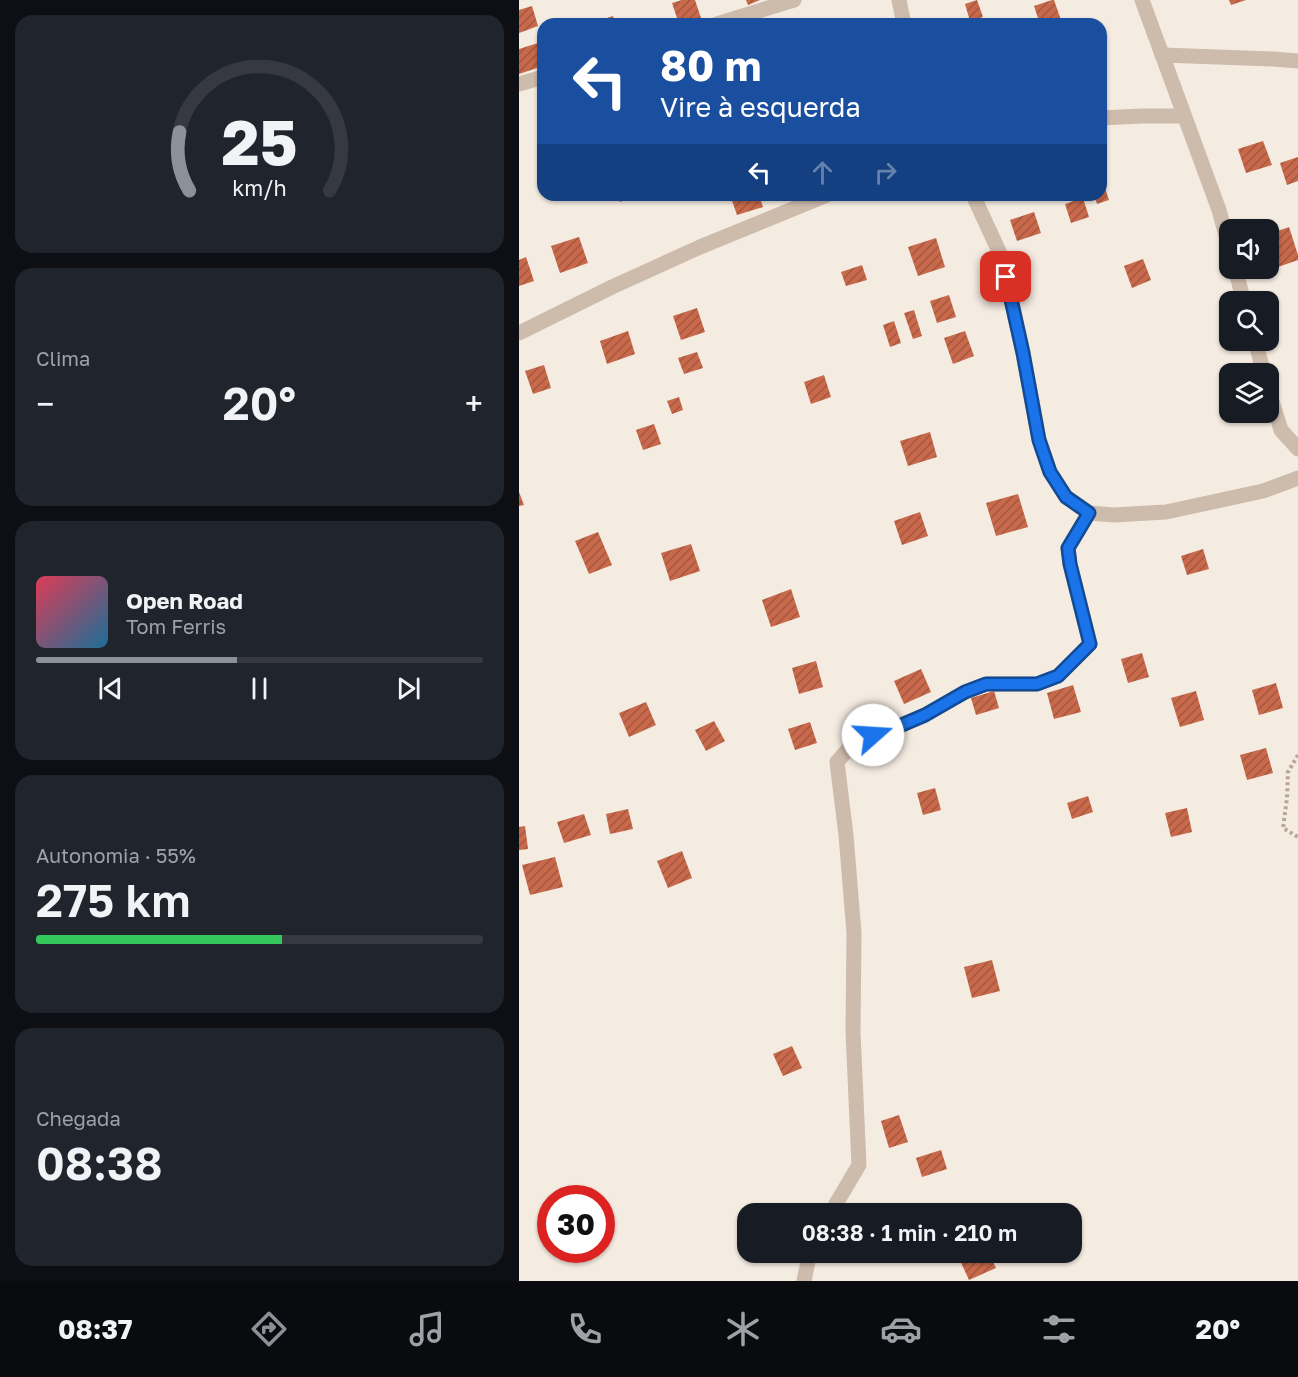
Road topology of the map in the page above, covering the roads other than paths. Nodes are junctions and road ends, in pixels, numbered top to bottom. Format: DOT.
graph roads {
  1 [pos="794,0"];
  2 [pos="899,0"];
  3 [pos="1142,0"];
  4 [pos="736,18"];
  5 [pos="903,18"];
  6 [pos="1162,55"];
  7 [pos="1298,61"];
  8 [pos="537,78"];
  9 [pos="519,84"];
  10 [pos="1184,116"];
  11 [pos="1107,118"];
  12 [pos="812,201"];
  13 [pos="976,201"];
  14 [pos="1221,219"];
  15 [pos="519,333"];
  16 [pos="1279,423"];
  17 [pos="1298,449"];
  18 [pos="1298,478"];
  19 [pos="1089,513"];
  20 [pos="837,1203"];
  21 [pos="808,1263"];
  22 [pos="804,1281"];
  1 -- 4 [label="street"];
  2 -- 5 [label="street"];
  3 -- 6 [label="street"];
  6 -- 7 [label="street"];
  6 -- 10 [label="street"];
  8 -- 9 [label="street"];
  10 -- 11 [label="street"];
  10 -- 14 [label="street"];
  12 -- 15 [label="street"];
  13 -- 19 [label="street"];
  16 -- 17 [label="street"];
  18 -- 19 [label="street"];
  19 -- 20 [label="street"];
  21 -- 22 [label="street"];
}
